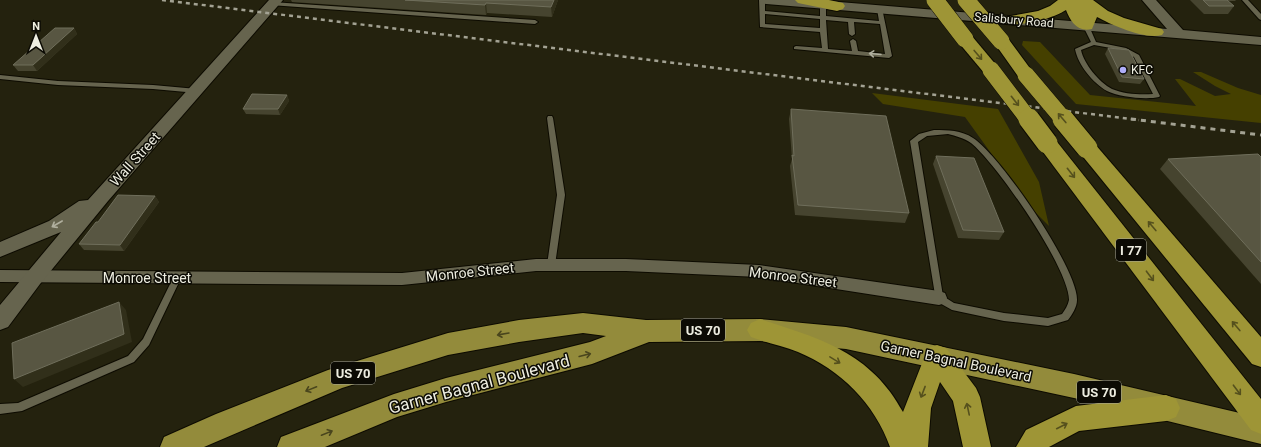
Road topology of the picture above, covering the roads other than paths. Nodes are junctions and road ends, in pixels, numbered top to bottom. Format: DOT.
graph roads {
  1 [pos="762,0"];
  2 [pos="803,0"];
  3 [pos="935,0"];
  4 [pos="966,0"];
  5 [pos="1149,0"];
  6 [pos="1245,0"];
  7 [pos="1077,1"];
  8 [pos="274,2"];
  9 [pos="764,6"];
  10 [pos="828,9"];
  11 [pos="882,16"];
  12 [pos="1261,18"];
  13 [pos="851,20"];
  14 [pos="1011,20"];
  15 [pos="535,22"];
  16 [pos="1086,26"];
  17 [pos="824,30"];
  18 [pos="1156,32"];
  19 [pos="852,34"];
  20 [pos="1178,34"];
  21 [pos="853,41"];
  22 [pos="1261,41"];
  23 [pos="1094,43"];
  24 [pos="796,48"];
  25 [pos="825,50"];
  26 [pos="855,53"];
  27 [pos="0,77"];
  28 [pos="197,91"];
  29 [pos="550,118"];
  30 [pos="102,196"];
  31 [pos="0,250"];
  32 [pos="551,265"];
  33 [pos="0,276"];
  34 [pos="33,278"];
  35 [pos="177,278"];
  36 [pos="939,298"];
  37 [pos="0,321"];
  38 [pos="760,330"];
  39 [pos="646,331"];
  40 [pos="937,356"];
  41 [pos="1261,356"];
  42 [pos="1166,408"];
  43 [pos="0,409"];
  44 [pos="1261,421"];
  45 [pos="1261,431"];
  46 [pos="174,447"];
  47 [pos="291,447"];
  48 [pos="904,447"];
  49 [pos="914,447"];
  50 [pos="977,447"];
  51 [pos="1030,447"];
  1 -- 9 [label="lane"];
  2 -- 10 [label="highway"];
  3 -- 44 [label="highway, I 77, one-way, bridge"];
  41 -- 4 [label="highway, I 77, one-way, bridge"];
  5 -- 20 [label="street"];
  6 -- 12 [label="lane"];
  7 -- 14 [label="highway"];
  7 -- 16 [label="highway"];
  7 -- 18 [label="highway"];
  8 -- 15 [label="lane"];
  8 -- 28 [label="street, Wall Street"];
  9 -- 10 [label="street, Salisbury Road"];
  9 -- 17 [label="lane"];
  10 -- 11 [label="street, Salisbury Road"];
  10 -- 13 [label="lane"];
  10 -- 17 [label="lane"];
  11 -- 13 [label="lane"];
  11 -- 14 [label="street, Salisbury Road"];
  11 -- 26 [label="lane, one-way"];
  13 -- 19 [label="lane"];
  14 -- 16 [label="street, Salisbury Road"];
  16 -- 18 [label="street, Salisbury Road"];
  16 -- 23 [label="lane"];
  17 -- 25 [label="lane"];
  18 -- 20 [label="street, Salisbury Road"];
  20 -- 22 [label="street, Salisbury Road"];
  21 -- 26 [label="lane"];
  23 -- 23 [label="lane"];
  24 -- 25 [label="lane"];
  25 -- 26 [label="lane"];
  27 -- 28 [label="lane"];
  28 -- 30 [label="street, Wall Street"];
  29 -- 32 [label="lane"];
  30 -- 31 [label="street, one-way"];
  30 -- 34 [label="street, Wall Street"];
  32 -- 35 [label="street, Monroe Street"];
  32 -- 36 [label="street, Monroe Street"];
  33 -- 34 [label="street, Monroe Street"];
  34 -- 35 [label="street, Monroe Street"];
  34 -- 37 [label="street, Wall Street"];
  35 -- 43 [label="lane"];
  36 -- 36 [label="lane"];
  38 -- 39 [label="highway, Garner Bagnal Boulevard / US 70"];
  38 -- 40 [label="highway, Garner Bagnal Boulevard / US 70"];
  38 -- 48 [label="highway, one-way"];
  39 -- 46 [label="highway, Garner Bagnal Boulevard / US 70, one-way"];
  47 -- 39 [label="highway, Garner Bagnal Boulevard / US 70, one-way"];
  40 -- 42 [label="highway, Garner Bagnal Boulevard / US 70"];
  40 -- 49 [label="highway, one-way"];
  50 -- 40 [label="highway, one-way"];
  42 -- 45 [label="highway, Garner Bagnal Boulevard / US 70"];
  51 -- 42 [label="highway, one-way"];
}
